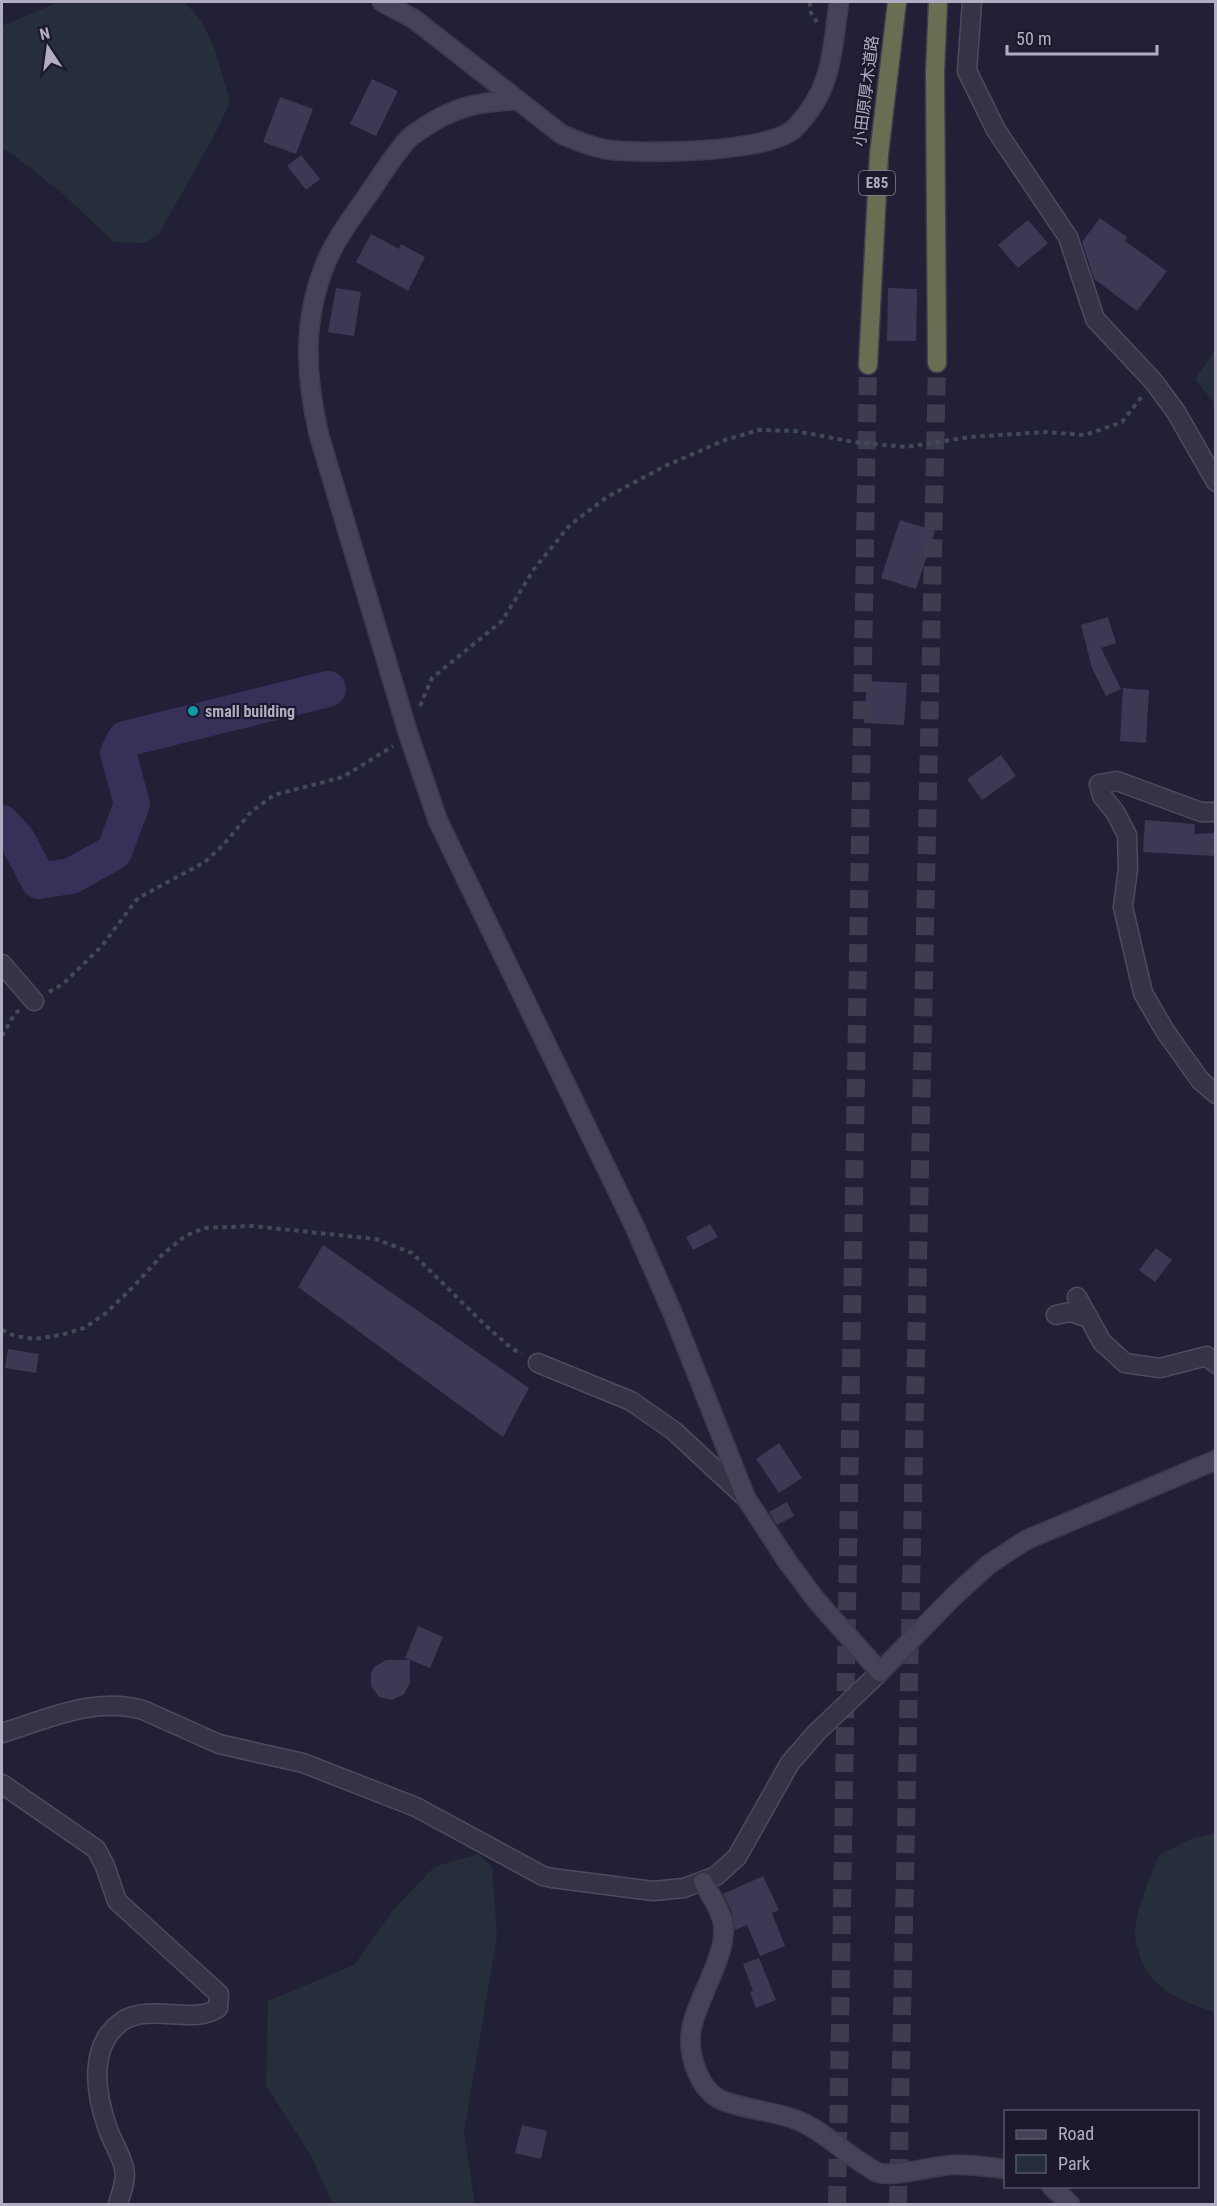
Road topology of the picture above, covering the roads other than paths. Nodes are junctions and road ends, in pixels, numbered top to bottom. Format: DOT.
graph roads {
  1 [pos="382,2"];
  2 [pos="839,2"];
  3 [pos="897,2"];
  4 [pos="938,2"];
  5 [pos="972,2"];
  6 [pos="518,100"];
  7 [pos="937,363"];
  8 [pos="868,365"];
  9 [pos="1215,482"];
  10 [pos="1215,812"];
  11 [pos="2,964"];
  12 [pos="34,1001"];
  13 [pos="1215,1095"];
  14 [pos="1077,1296"];
  15 [pos="1056,1315"];
  16 [pos="1089,1318"];
  17 [pos="538,1363"];
  18 [pos="1215,1364"];
  19 [pos="1215,1460"];
  20 [pos="746,1498"];
  21 [pos="880,1671"];
  22 [pos="2,1733"];
  23 [pos="2,1784"];
  24 [pos="704,1882"];
  25 [pos="1004,2169"];
  26 [pos="1052,2188"];
  27 [pos="118,2205"];
  28 [pos="1070,2205"];
  1 -- 6 [label="street"];
  2 -- 6 [label="street"];
  3 -- 8 [label="highway, 小田原厚木道路 / E85"];
  4 -- 7 [label="highway"];
  5 -- 9 [label="street"];
  6 -- 20 [label="street"];
  10 -- 13 [label="street"];
  11 -- 12 [label="street"];
  14 -- 16 [label="street"];
  15 -- 16 [label="street"];
  16 -- 18 [label="street"];
  17 -- 20 [label="street"];
  19 -- 21 [label="street"];
  20 -- 21 [label="street"];
  21 -- 24 [label="street"];
  22 -- 24 [label="street"];
  23 -- 27 [label="street"];
  24 -- 25 [label="street"];
  26 -- 28 [label="street"];
}
